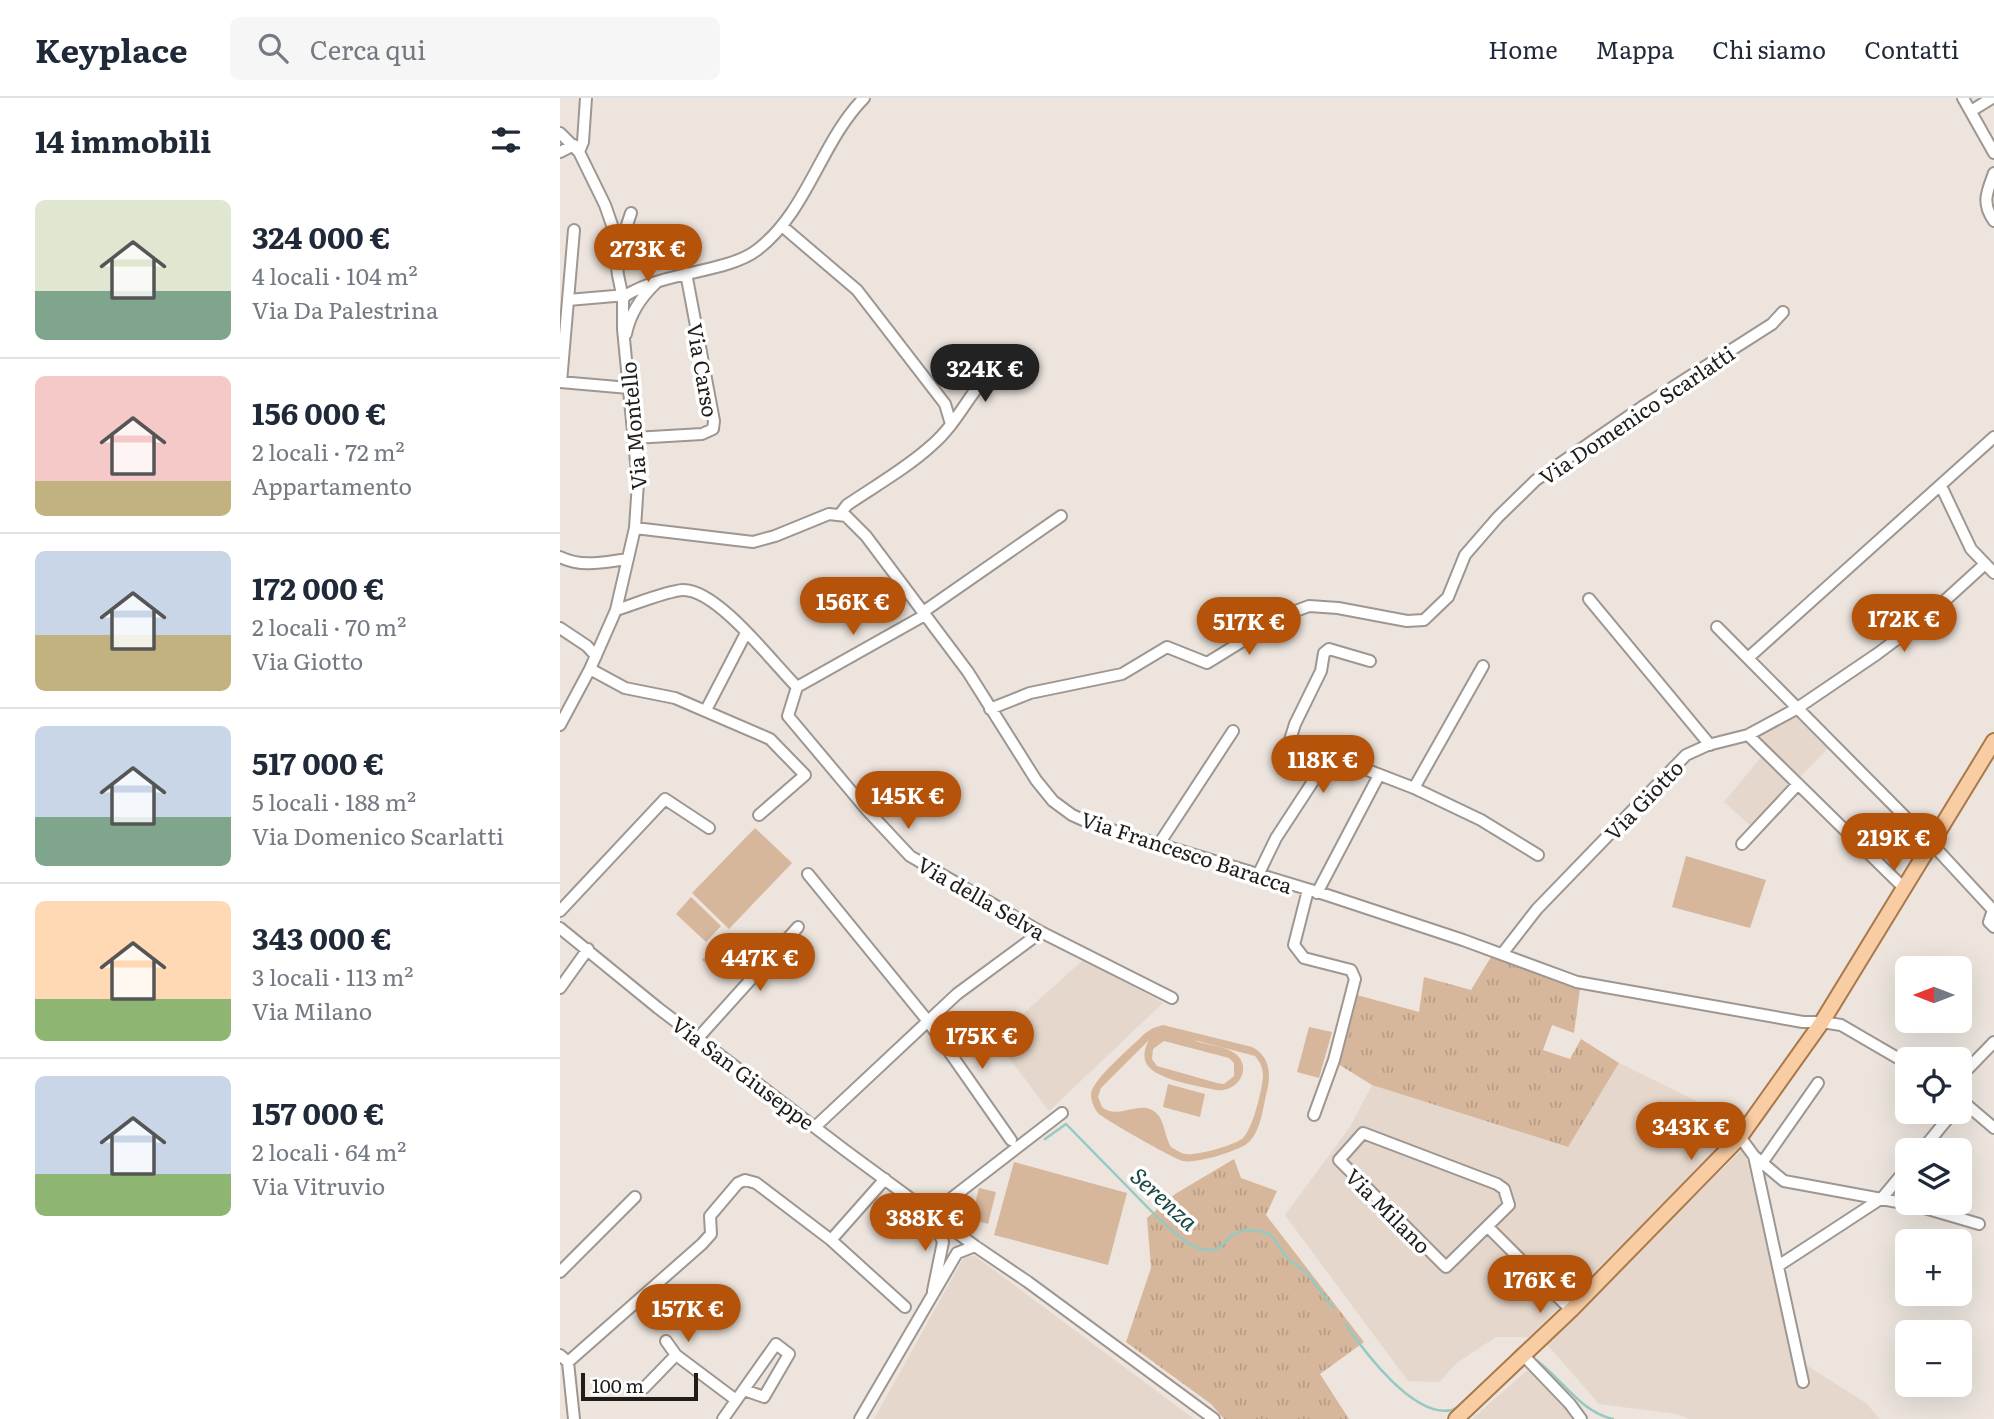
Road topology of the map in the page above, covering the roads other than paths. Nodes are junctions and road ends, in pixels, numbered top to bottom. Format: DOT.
graph roads {
  1 [pos="586,98"];
  2 [pos="864,98"];
  3 [pos="1963,98"];
  4 [pos="1992,98"];
  5 [pos="1971,111"];
  6 [pos="560,133"];
  7 [pos="576,148"];
  8 [pos="560,152"];
  9 [pos="1994,153"];
  10 [pos="1994,173"];
  11 [pos="631,213"];
  12 [pos="1994,221"];
  13 [pos="782,226"];
  14 [pos="573,230"];
  15 [pos="615,247"];
  16 [pos="686,273"];
  17 [pos="659,281"];
  18 [pos="624,295"];
  19 [pos="568,300"];
  20 [pos="638,305"];
  21 [pos="1783,312"];
  22 [pos="625,344"];
  23 [pos="998,364"];
  24 [pos="560,382"];
  25 [pos="629,388"];
  26 [pos="951,424"];
  27 [pos="1994,437"];
  28 [pos="634,438"];
  29 [pos="1941,486"];
  30 [pos="841,513"];
  31 [pos="1061,516"];
  32 [pos="635,528"];
  33 [pos="560,557"];
  34 [pos="628,559"];
  35 [pos="1985,564"];
  36 [pos="1994,573"];
  37 [pos="1589,599"];
  38 [pos="616,610"];
  39 [pos="924,614"];
  40 [pos="1717,627"];
  41 [pos="560,628"];
  42 [pos="746,633"];
  43 [pos="596,656"];
  44 [pos="1748,658"];
  45 [pos="1370,661"];
  46 [pos="1483,666"];
  47 [pos="590,669"];
  48 [pos="797,687"];
  49 [pos="576,695"];
  50 [pos="560,707"];
  51 [pos="990,709"];
  52 [pos="1796,709"];
  53 [pos="706,710"];
  54 [pos="560,725"];
  55 [pos="1233,731"];
  56 [pos="1748,736"];
  57 [pos="1994,741"];
  58 [pos="1710,745"];
  59 [pos="1325,763"];
  60 [pos="1379,775"];
  61 [pos="1798,784"];
  62 [pos="1413,788"];
  63 [pos="759,815"];
  64 [pos="709,828"];
  65 [pos="1159,844"];
  66 [pos="1742,844"];
  67 [pos="1932,844"];
  68 [pos="1538,855"];
  69 [pos="808,874"];
  70 [pos="1258,874"];
  71 [pos="1905,889"];
  72 [pos="1313,891"];
  73 [pos="1993,910"];
  74 [pos="560,911"];
  75 [pos="798,927"];
  76 [pos="1994,927"];
  77 [pos="560,928"];
  78 [pos="1041,932"];
  79 [pos="588,949"];
  80 [pos="1502,954"];
  81 [pos="560,988"];
  82 [pos="1172,998"];
  83 [pos="928,1020"];
  84 [pos="1822,1022"];
  85 [pos="698,1038"];
  86 [pos="1994,1042"];
  87 [pos="1895,1056"];
  88 [pos="1972,1065"];
  89 [pos="1818,1083"];
  90 [pos="1972,1110"];
  91 [pos="1062,1113"];
  92 [pos="1314,1115"];
  93 [pos="1943,1124"];
  94 [pos="816,1126"];
  95 [pos="1994,1128"];
  96 [pos="1740,1138"];
  97 [pos="1932,1138"];
  98 [pos="1011,1140"];
  99 [pos="1758,1160"];
  100 [pos="885,1179"];
  101 [pos="1895,1182"];
  102 [pos="635,1197"];
  103 [pos="1882,1198"];
  104 [pos="931,1213"];
  105 [pos="1979,1224"];
  106 [pos="1488,1227"];
  107 [pos="958,1232"];
  108 [pos="831,1240"];
  109 [pos="943,1242"];
  110 [pos="975,1246"];
  111 [pos="1778,1266"];
  112 [pos="560,1272"];
  113 [pos="933,1291"];
  114 [pos="1555,1293"];
  115 [pos="905,1307"];
  116 [pos="1571,1310"];
  117 [pos="666,1341"];
  118 [pos="1527,1353"];
  119 [pos="676,1355"];
  120 [pos="564,1359"];
  121 [pos="1803,1382"];
  122 [pos="645,1388"];
  123 [pos="744,1390"];
  124 [pos="736,1400"];
  125 [pos="864,1418"];
  126 [pos="574,1419"];
  127 [pos="723,1419"];
  128 [pos="1214,1419"];
  129 [pos="1456,1419"];
  130 [pos="1581,1419"];
  1 -- 7 [label="street"];
  2 -- 13 [label="street"];
  3 -- 5 [label="street"];
  4 -- 5 [label="street"];
  5 -- 9 [label="street"];
  6 -- 7 [label="street"];
  7 -- 8 [label="street"];
  7 -- 15 [label="street, Via Montello"];
  10 -- 12 [label="street"];
  11 -- 15 [label="street"];
  13 -- 16 [label="street"];
  13 -- 26 [label="street"];
  14 -- 19 [label="street"];
  15 -- 18 [label="street, Via Montello"];
  16 -- 17 [label="street"];
  16 -- 28 [label="street, Via Carso"];
  17 -- 18 [label="street"];
  17 -- 20 [label="street, Via Montello"];
  18 -- 19 [label="street"];
  18 -- 20 [label="street"];
  18 -- 22 [label="street, Via Montello"];
  19 -- 24 [label="street"];
  20 -- 22 [label="street, Via Montello"];
  21 -- 51 [label="street, Via Domenico Scarlatti"];
  22 -- 25 [label="street, Via Montello"];
  23 -- 26 [label="street"];
  24 -- 25 [label="street"];
  25 -- 28 [label="street, Via Montello"];
  26 -- 30 [label="street"];
  27 -- 29 [label="street"];
  28 -- 32 [label="street, Via Montello"];
  29 -- 35 [label="street"];
  29 -- 44 [label="street"];
  30 -- 32 [label="street"];
  30 -- 39 [label="street, Via Francesco Baracca"];
  31 -- 39 [label="street"];
  32 -- 34 [label="street, Via Montello"];
  33 -- 34 [label="street"];
  34 -- 38 [label="street, Via Montello"];
  35 -- 36 [label="street"];
  35 -- 52 [label="street, Via Giotto"];
  37 -- 58 [label="street"];
  38 -- 42 [label="street"];
  38 -- 43 [label="street, Via Montello"];
  39 -- 48 [label="street"];
  39 -- 51 [label="street, Via Francesco Baracca"];
  40 -- 44 [label="street"];
  41 -- 43 [label="street"];
  42 -- 48 [label="street"];
  42 -- 53 [label="street"];
  43 -- 47 [label="street, Via Montello"];
  44 -- 52 [label="street"];
  45 -- 59 [label="street"];
  46 -- 62 [label="street"];
  47 -- 49 [label="street, Via Montello"];
  47 -- 53 [label="street"];
  48 -- 78 [label="street, Via della Selva"];
  49 -- 50 [label="street"];
  49 -- 54 [label="street, Via Montello"];
  51 -- 65 [label="street, Via Francesco Baracca"];
  52 -- 56 [label="street, Via Giotto"];
  52 -- 67 [label="street"];
  53 -- 63 [label="street"];
  55 -- 65 [label="street"];
  56 -- 58 [label="street, Via Giotto"];
  56 -- 61 [label="street"];
  57 -- 67 [label="main road"];
  58 -- 80 [label="street, Via Giotto"];
  59 -- 60 [label="street"];
  59 -- 70 [label="street"];
  60 -- 62 [label="street"];
  60 -- 72 [label="street"];
  61 -- 66 [label="street"];
  61 -- 71 [label="street"];
  62 -- 68 [label="street"];
  64 -- 74 [label="street"];
  65 -- 70 [label="street, Via Francesco Baracca"];
  67 -- 71 [label="main road"];
  67 -- 73 [label="street"];
  69 -- 83 [label="street"];
  70 -- 72 [label="street, Via Francesco Baracca"];
  71 -- 84 [label="main road"];
  72 -- 80 [label="street, Via Francesco Baracca"];
  72 -- 92 [label="street, Via Francesco Baracca"];
  73 -- 76 [label="street"];
  75 -- 85 [label="street"];
  77 -- 79 [label="street, Via San Giuseppe"];
  78 -- 82 [label="street, Via della Selva"];
  78 -- 83 [label="street"];
  79 -- 81 [label="street"];
  79 -- 85 [label="street, Via San Giuseppe"];
  80 -- 84 [label="street, Via Francesco Baracca"];
  83 -- 94 [label="street"];
  83 -- 98 [label="street"];
  84 -- 87 [label="street, Via Francesco Baracca"];
  84 -- 96 [label="main road"];
  85 -- 94 [label="street, Via San Giuseppe"];
  86 -- 88 [label="street"];
  89 -- 99 [label="street"];
  90 -- 95 [label="street"];
  91 -- 104 [label="street"];
  93 -- 97 [label="street"];
  94 -- 100 [label="street, Via San Giuseppe"];
  96 -- 99 [label="street"];
  96 -- 116 [label="main road"];
  99 -- 103 [label="street"];
  99 -- 111 [label="street"];
  100 -- 104 [label="street, Via San Giuseppe"];
  100 -- 108 [label="street"];
  101 -- 103 [label="street"];
  102 -- 112 [label="street"];
  103 -- 105 [label="street"];
  103 -- 111 [label="street"];
  104 -- 107 [label="street, Via San Giuseppe"];
  104 -- 109 [label="street"];
  106 -- 106 [label="street, Via Milano"];
  106 -- 114 [label="street"];
  107 -- 109 [label="street"];
  107 -- 110 [label="street, Via San Giuseppe"];
  108 -- 115 [label="street"];
  108 -- 120 [label="street"];
  109 -- 113 [label="street"];
  110 -- 113 [label="street"];
  110 -- 128 [label="street, Via San Giuseppe"];
  111 -- 121 [label="street"];
  113 -- 125 [label="street"];
  114 -- 116 [label="street"];
  114 -- 118 [label="street"];
  116 -- 118 [label="main road"];
  117 -- 119 [label="street"];
  118 -- 129 [label="main road"];
  118 -- 130 [label="street"];
  119 -- 122 [label="street"];
  119 -- 124 [label="street"];
  120 -- 126 [label="street"];
  123 -- 123 [label="street"];
  123 -- 124 [label="street"];
  124 -- 127 [label="street"];
}
